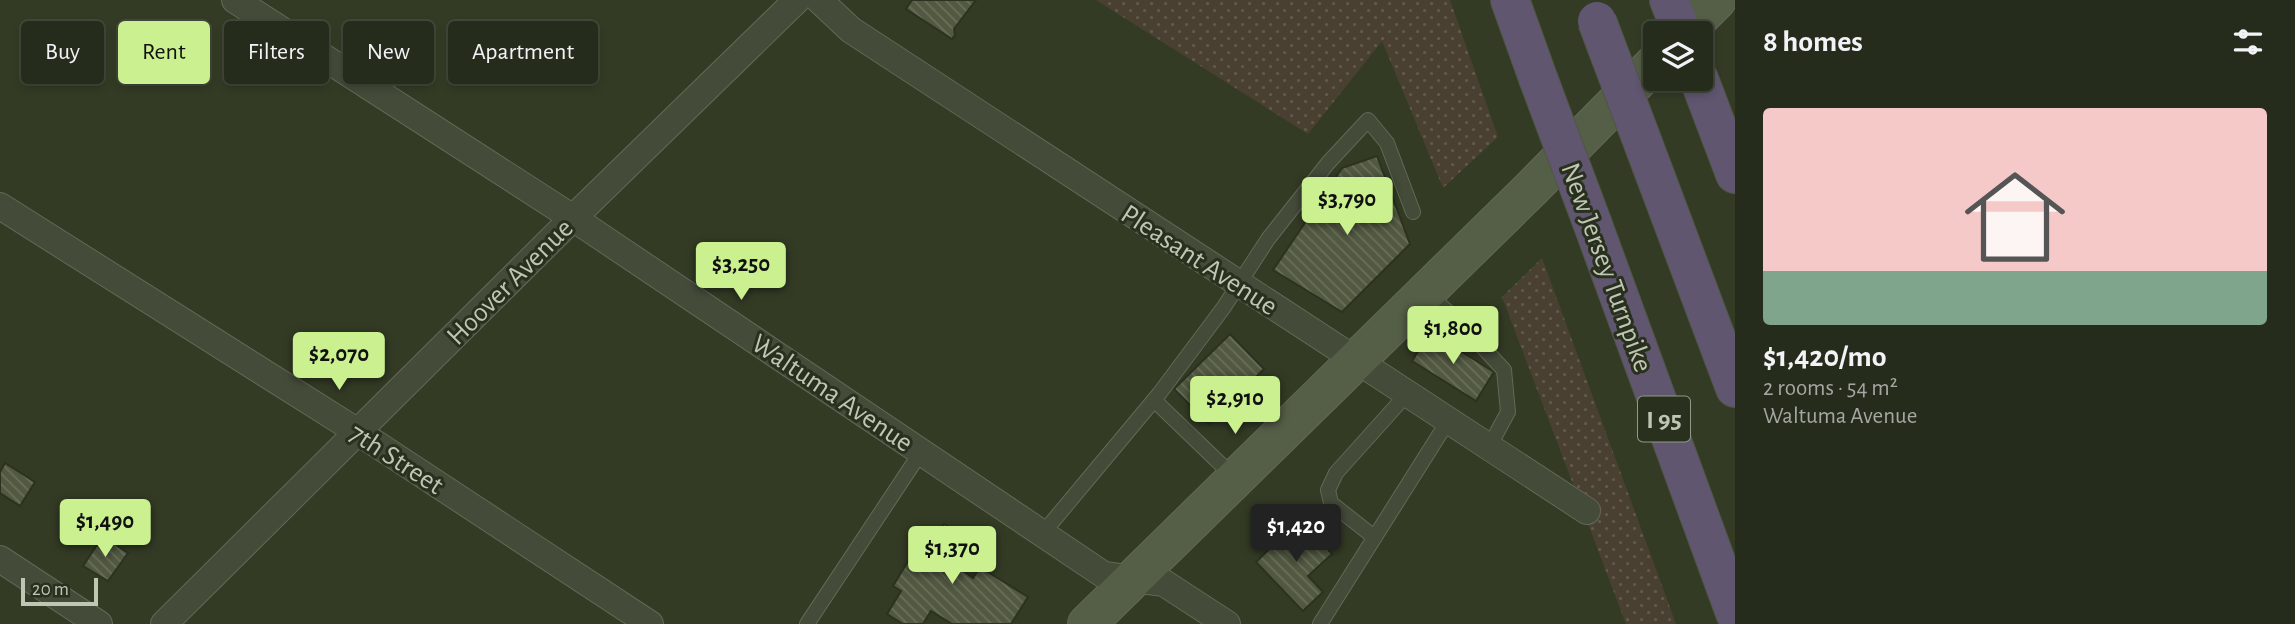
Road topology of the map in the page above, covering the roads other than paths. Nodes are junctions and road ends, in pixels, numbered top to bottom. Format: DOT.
graph roads {
  1 [pos="235,0"];
  2 [pos="797,0"];
  3 [pos="819,0"];
  4 [pos="1510,0"];
  5 [pos="1669,0"];
  6 [pos="1717,0"];
  7 [pos="1593,10"];
  8 [pos="1678,21"];
  9 [pos="1695,21"];
  10 [pos="1643,75"];
  11 [pos="1705,94"];
  12 [pos="1735,174"];
  13 [pos="0,206"];
  14 [pos="1413,212"];
  15 [pos="573,218"];
  16 [pos="1239,284"];
  17 [pos="1425,291"];
  18 [pos="1354,360"];
  19 [pos="1735,388"];
  20 [pos="1407,394"];
  21 [pos="1154,400"];
  22 [pos="1448,421"];
  23 [pos="358,432"];
  24 [pos="1489,447"];
  25 [pos="921,452"];
  26 [pos="1235,478"];
  27 [pos="1587,511"];
  28 [pos="1043,533"];
  29 [pos="1374,537"];
  30 [pos="0,559"];
  31 [pos="1134,578"];
  32 [pos="1735,614"];
  33 [pos="99,624"];
  34 [pos="164,624"];
  35 [pos="650,624"];
  36 [pos="807,624"];
  37 [pos="1087,624"];
  38 [pos="1227,624"];
  39 [pos="1320,624"];
  1 -- 15 [label="street, Waltuma Avenue"];
  2 -- 15 [label="street, Hoover Avenue"];
  3 -- 16 [label="street, Pleasant Avenue"];
  4 -- 32 [label="highway, New Jersey Turnpike / I 95, bridge"];
  5 -- 8 [label="highway"];
  6 -- 9 [label="street"];
  7 -- 19 [label="highway, bridge"];
  10 -- 17 [label="street"];
  11 -- 12 [label="highway"];
  13 -- 23 [label="street, 7th Street"];
  14 -- 16 [label="lane"];
  15 -- 23 [label="street, Hoover Avenue"];
  15 -- 25 [label="street, Waltuma Avenue"];
  16 -- 18 [label="street, Pleasant Avenue"];
  16 -- 21 [label="lane"];
  17 -- 18 [label="street"];
  17 -- 24 [label="lane"];
  18 -- 20 [label="street, Pleasant Avenue"];
  18 -- 26 [label="street"];
  20 -- 22 [label="street, Pleasant Avenue"];
  20 -- 29 [label="lane"];
  21 -- 26 [label="lane"];
  21 -- 28 [label="lane"];
  22 -- 24 [label="street, Pleasant Avenue"];
  22 -- 29 [label="lane"];
  23 -- 34 [label="street, Hoover Avenue"];
  23 -- 35 [label="street, 7th Street"];
  24 -- 27 [label="street, Pleasant Avenue"];
  25 -- 28 [label="street, Waltuma Avenue"];
  25 -- 36 [label="lane"];
  26 -- 31 [label="street"];
  28 -- 31 [label="street, Waltuma Avenue"];
  29 -- 39 [label="lane"];
  30 -- 33 [label="street"];
  31 -- 37 [label="street"];
  31 -- 38 [label="street, Waltuma Avenue"];
}
